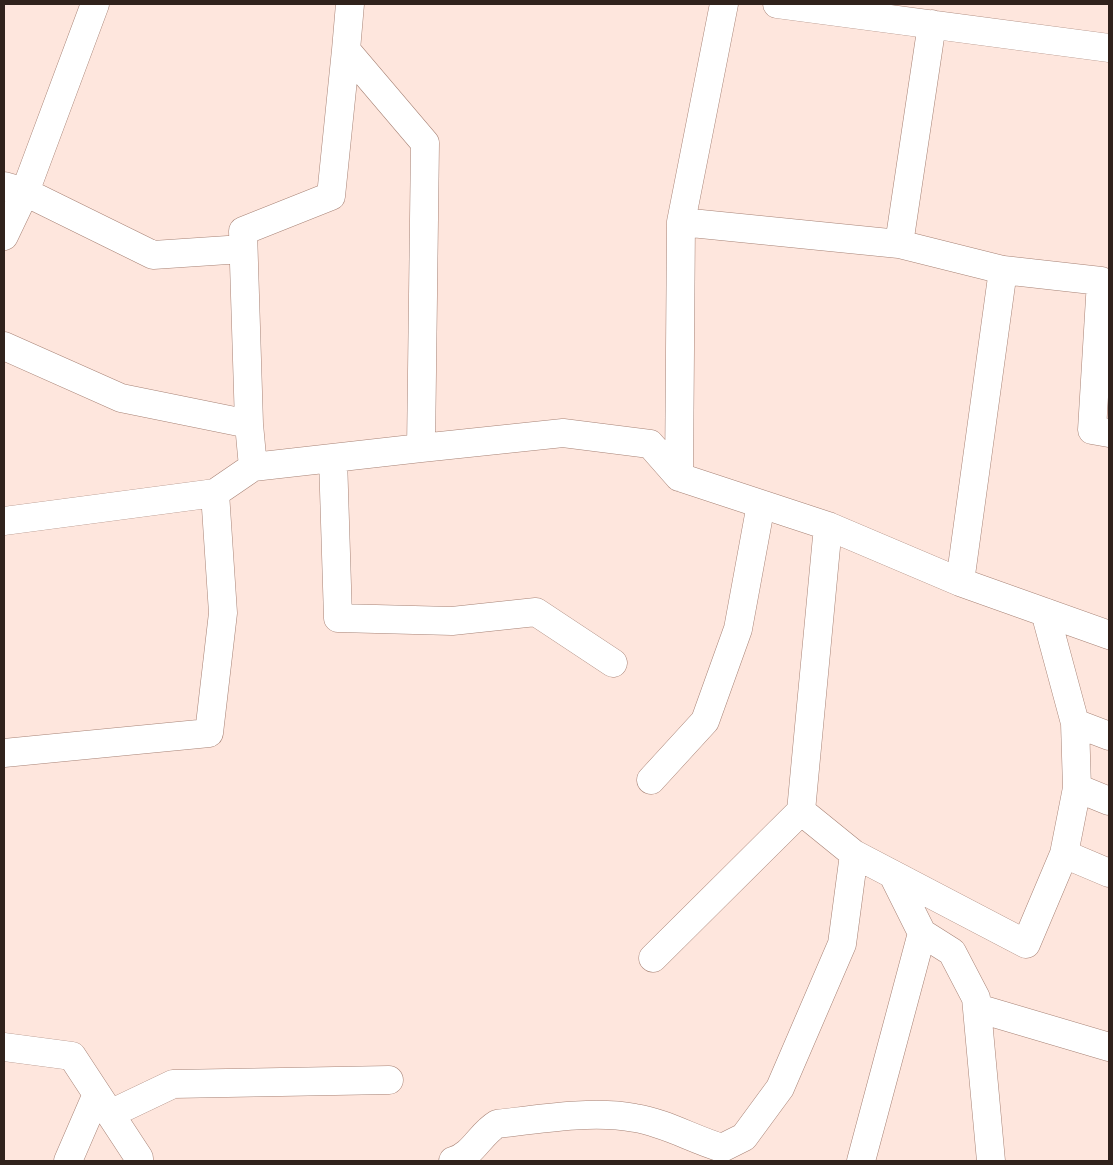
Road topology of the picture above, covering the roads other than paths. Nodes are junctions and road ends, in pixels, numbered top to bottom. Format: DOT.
graph roads {
  1 [pos="95,4"];
  2 [pos="350,4"];
  3 [pos="724,4"];
  4 [pos="777,4"];
  5 [pos="932,24"];
  6 [pos="1109,48"];
  7 [pos="346,50"];
  8 [pos="15,189"];
  9 [pos="681,222"];
  10 [pos="4,236"];
  11 [pos="900,244"];
  12 [pos="243,249"];
  13 [pos="1003,270"];
  14 [pos="4,346"];
  15 [pos="249,424"];
  16 [pos="1109,433"];
  17 [pos="680,434"];
  18 [pos="650,444"];
  19 [pos="421,448"];
  20 [pos="333,458"];
  21 [pos="252,467"];
  22 [pos="679,477"];
  23 [pos="215,493"];
  24 [pos="761,504"];
  25 [pos="4,521"];
  26 [pos="828,526"];
  27 [pos="960,582"];
  28 [pos="1045,612"];
  29 [pos="1109,635"];
  30 [pos="613,663"];
  31 [pos="1076,723"];
  32 [pos="1109,736"];
  33 [pos="4,753"];
  34 [pos="651,780"];
  35 [pos="1077,788"];
  36 [pos="1109,802"];
  37 [pos="801,811"];
  38 [pos="854,854"];
  39 [pos="1064,854"];
  40 [pos="893,874"];
  41 [pos="1109,874"];
  42 [pos="922,933"];
  43 [pos="653,958"];
  44 [pos="977,1008"];
  45 [pos="4,1047"];
  46 [pos="1109,1048"];
  47 [pos="388,1080"];
  48 [pos="104,1104"];
  49 [pos="68,1161"];
  50 [pos="138,1161"];
  51 [pos="453,1161"];
  52 [pos="861,1161"];
  53 [pos="991,1161"];
  1 -- 8 [label="street"];
  2 -- 7 [label="street"];
  3 -- 9 [label="street"];
  4 -- 5 [label="street"];
  5 -- 6 [label="street"];
  5 -- 11 [label="street"];
  7 -- 12 [label="street"];
  7 -- 19 [label="street"];
  8 -- 10 [label="street"];
  8 -- 12 [label="street"];
  9 -- 11 [label="street"];
  9 -- 17 [label="street"];
  11 -- 13 [label="street"];
  12 -- 15 [label="street"];
  13 -- 16 [label="street"];
  13 -- 27 [label="street"];
  14 -- 15 [label="street"];
  15 -- 21 [label="street"];
  17 -- 18 [label="street"];
  17 -- 22 [label="street"];
  18 -- 19 [label="street"];
  18 -- 22 [label="street"];
  19 -- 20 [label="street"];
  20 -- 21 [label="street"];
  20 -- 30 [label="street"];
  21 -- 23 [label="street"];
  22 -- 24 [label="street"];
  23 -- 25 [label="street"];
  23 -- 33 [label="street"];
  24 -- 26 [label="street"];
  24 -- 34 [label="street"];
  26 -- 27 [label="street"];
  26 -- 37 [label="street"];
  27 -- 28 [label="street"];
  28 -- 29 [label="street"];
  28 -- 31 [label="street"];
  31 -- 32 [label="street"];
  31 -- 35 [label="street"];
  35 -- 36 [label="street"];
  35 -- 39 [label="street"];
  37 -- 38 [label="street"];
  37 -- 43 [label="street"];
  38 -- 40 [label="street"];
  38 -- 51 [label="street"];
  39 -- 40 [label="street"];
  39 -- 41 [label="street"];
  40 -- 42 [label="street"];
  42 -- 44 [label="street"];
  42 -- 52 [label="street"];
  44 -- 46 [label="street"];
  44 -- 53 [label="street"];
  45 -- 48 [label="street"];
  47 -- 48 [label="street"];
  48 -- 49 [label="street"];
  48 -- 50 [label="street"];
}
